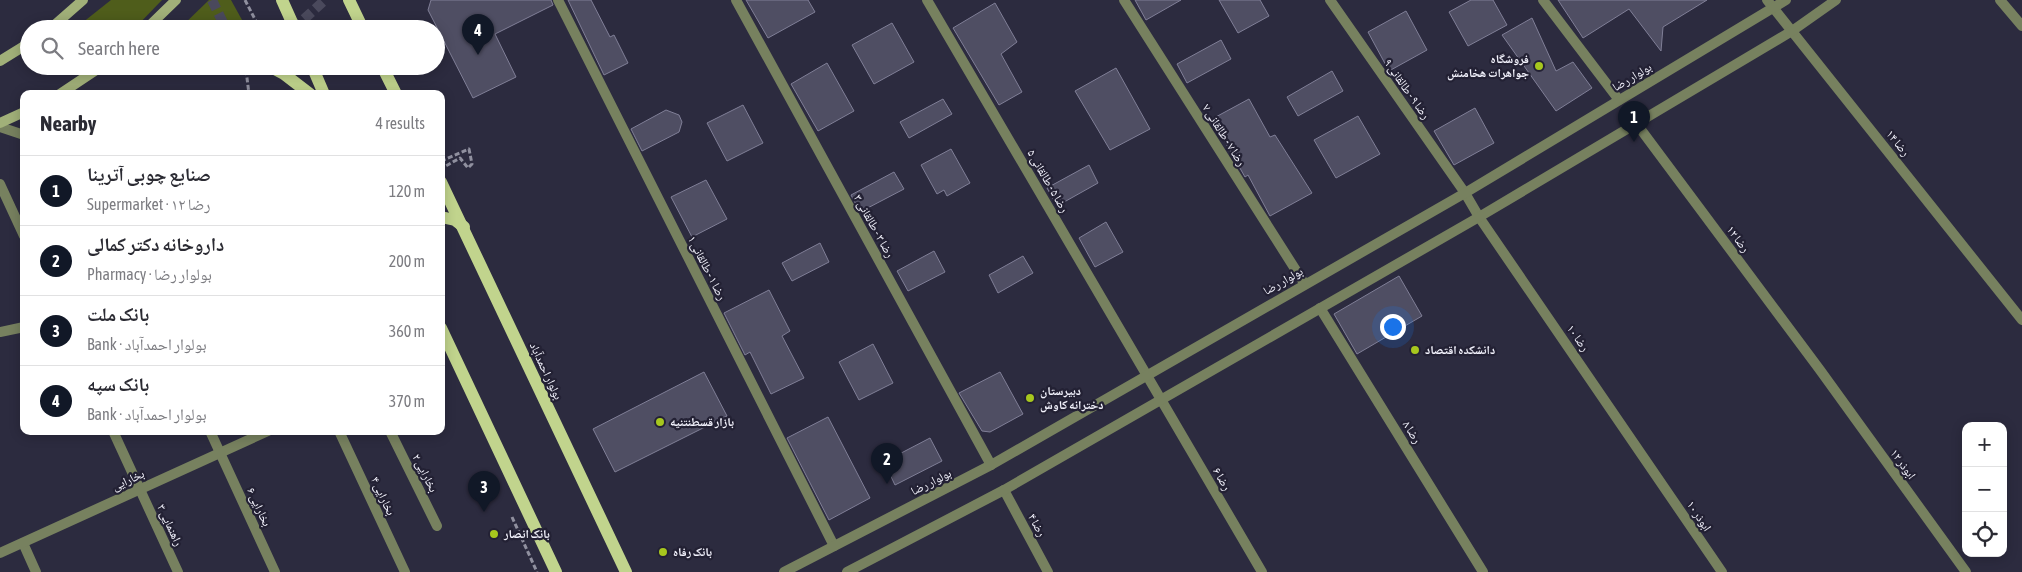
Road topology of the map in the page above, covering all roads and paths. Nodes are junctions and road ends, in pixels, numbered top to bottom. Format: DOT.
graph roads {
  1 [pos="83,0"];
  2 [pos="176,0"];
  3 [pos="246,0"];
  4 [pos="282,0"];
  5 [pos="349,0"];
  6 [pos="558,0"];
  7 [pos="736,0"];
  8 [pos="927,0"];
  9 [pos="1124,0"];
  10 [pos="1330,0"];
  11 [pos="1543,0"];
  12 [pos="1767,0"];
  13 [pos="1786,0"];
  14 [pos="1836,0"];
  15 [pos="2000,0"];
  16 [pos="1774,9"];
  17 [pos="60,20"];
  18 [pos="155,20"];
  19 [pos="256,20"];
  20 [pos="291,20"];
  21 [pos="359,20"];
  22 [pos="2022,26"];
  23 [pos="1792,31"];
  24 [pos="20,48"];
  25 [pos="0,61"];
  26 [pos="85,75"];
  27 [pos="247,75"];
  28 [pos="285,75"];
  29 [pos="316,75"];
  30 [pos="386,75"];
  31 [pos="65,90"];
  32 [pos="248,90"];
  33 [pos="305,90"];
  34 [pos="322,90"];
  35 [pos="394,90"];
  36 [pos="1619,100"];
  37 [pos="20,114"];
  38 [pos="0,123"];
  39 [pos="1636,123"];
  40 [pos="0,127"];
  41 [pos="20,133"];
  42 [pos="445,159"];
  43 [pos="445,166"];
  44 [pos="0,184"];
  45 [pos="445,190"];
  46 [pos="1464,192"];
  47 [pos="1479,217"];
  48 [pos="445,218"];
  49 [pos="20,227"];
  50 [pos="464,227"];
  51 [pos="1304,284"];
  52 [pos="1320,308"];
  53 [pos="2022,320"];
  54 [pos="20,328"];
  55 [pos="0,332"];
  56 [pos="446,351"];
  57 [pos="1820,370"];
  58 [pos="1146,374"];
  59 [pos="1161,398"];
  60 [pos="115,435"];
  61 [pos="212,435"];
  62 [pos="259,435"];
  63 [pos="340,435"];
  64 [pos="392,435"];
  65 [pos="220,453"];
  66 [pos="990,465"];
  67 [pos="1656,473"];
  68 [pos="139,489"];
  69 [pos="1004,490"];
  70 [pos="437,526"];
  71 [pos="23,543"];
  72 [pos="834,546"];
  73 [pos="0,553"];
  74 [pos="1483,571"];
  75 [pos="36,572"];
  76 [pos="178,572"];
  77 [pos="275,572"];
  78 [pos="404,572"];
  79 [pos="556,572"];
  80 [pos="626,572"];
  81 [pos="784,572"];
  82 [pos="847,572"];
  83 [pos="1048,572"];
  84 [pos="1262,572"];
  85 [pos="1722,572"];
  86 [pos="1966,572"];
  1 -- 17 [label="main road"];
  2 -- 18 [label="main road"];
  3 -- 19 [label="path"];
  4 -- 20 [label="main road"];
  5 -- 21 [label="main road"];
  6 -- 72 [label="street, رضا ۱ - طالقانی ۱"];
  7 -- 66 [label="street, رضا ۳ - طالقانی ۳"];
  8 -- 58 [label="street, رضا ۵ - طالقانی ۵"];
  9 -- 51 [label="street, رضا ۷ - طالقانی ۷"];
  10 -- 46 [label="street, رضا ۹ - طالقانی ۹"];
  11 -- 36 [label="street"];
  12 -- 16 [label="street, رضا ۱۴"];
  13 -- 16 [label="street, بولوار رضا"];
  14 -- 23 [label="street"];
  15 -- 22 [label="street"];
  16 -- 23 [label="street, رضا ۱۴"];
  16 -- 36 [label="street, بولوار رضا"];
  23 -- 39 [label="street"];
  23 -- 53 [label="street, رضا ۱۴"];
  24 -- 25 [label="main road"];
  26 -- 31 [label="main road"];
  27 -- 32 [label="path"];
  28 -- 33 [label="main road"];
  29 -- 34 [label="main road"];
  30 -- 35 [label="main road"];
  36 -- 46 [label="street, بولوار رضا"];
  37 -- 38 [label="main road"];
  39 -- 47 [label="street"];
  39 -- 57 [label="street, رضا ۱۲"];
  40 -- 41 [label="street"];
  42 -- 43 [label="path"];
  44 -- 49 [label="street"];
  45 -- 50 [label="main road, بولوار احمدآباد"];
  46 -- 47 [label="street, رضا ۹ - طالقانی ۹"];
  46 -- 51 [label="street, بولوار رضا"];
  47 -- 52 [label="street"];
  47 -- 67 [label="street, رضا ۱۰"];
  48 -- 50 [label="main road"];
  50 -- 80 [label="main road, بولوار احمدآباد"];
  51 -- 58 [label="street, بولوار رضا"];
  52 -- 59 [label="street"];
  52 -- 74 [label="street, رضا ۸"];
  54 -- 55 [label="street"];
  56 -- 79 [label="main road"];
  57 -- 86 [label="street, ابوذر ۱۲"];
  58 -- 59 [label="street, رضا ۵ - طالقانی ۵"];
  58 -- 66 [label="street, بولوار رضا"];
  59 -- 69 [label="street"];
  59 -- 84 [label="street, رضا ۶"];
  60 -- 68 [label="street, راهنمایی ۳"];
  61 -- 65 [label="street, بخارایی ۶"];
  62 -- 65 [label="street, بخارایی"];
  63 -- 78 [label="street, بخارایی ۴"];
  64 -- 70 [label="street, بخارایی ۲"];
  65 -- 68 [label="street, بخارایی"];
  65 -- 77 [label="street, بخارایی ۶"];
  66 -- 72 [label="street, بولوار رضا"];
  67 -- 85 [label="street, ابوذر ۱۰"];
  68 -- 71 [label="street, بخارایی"];
  68 -- 76 [label="street, راهنمایی ۳"];
  69 -- 82 [label="street"];
  69 -- 83 [label="street, رضا ۴"];
  71 -- 73 [label="street, بخارایی"];
  71 -- 75 [label="street"];
  72 -- 81 [label="street, بولوار رضا"];
}
